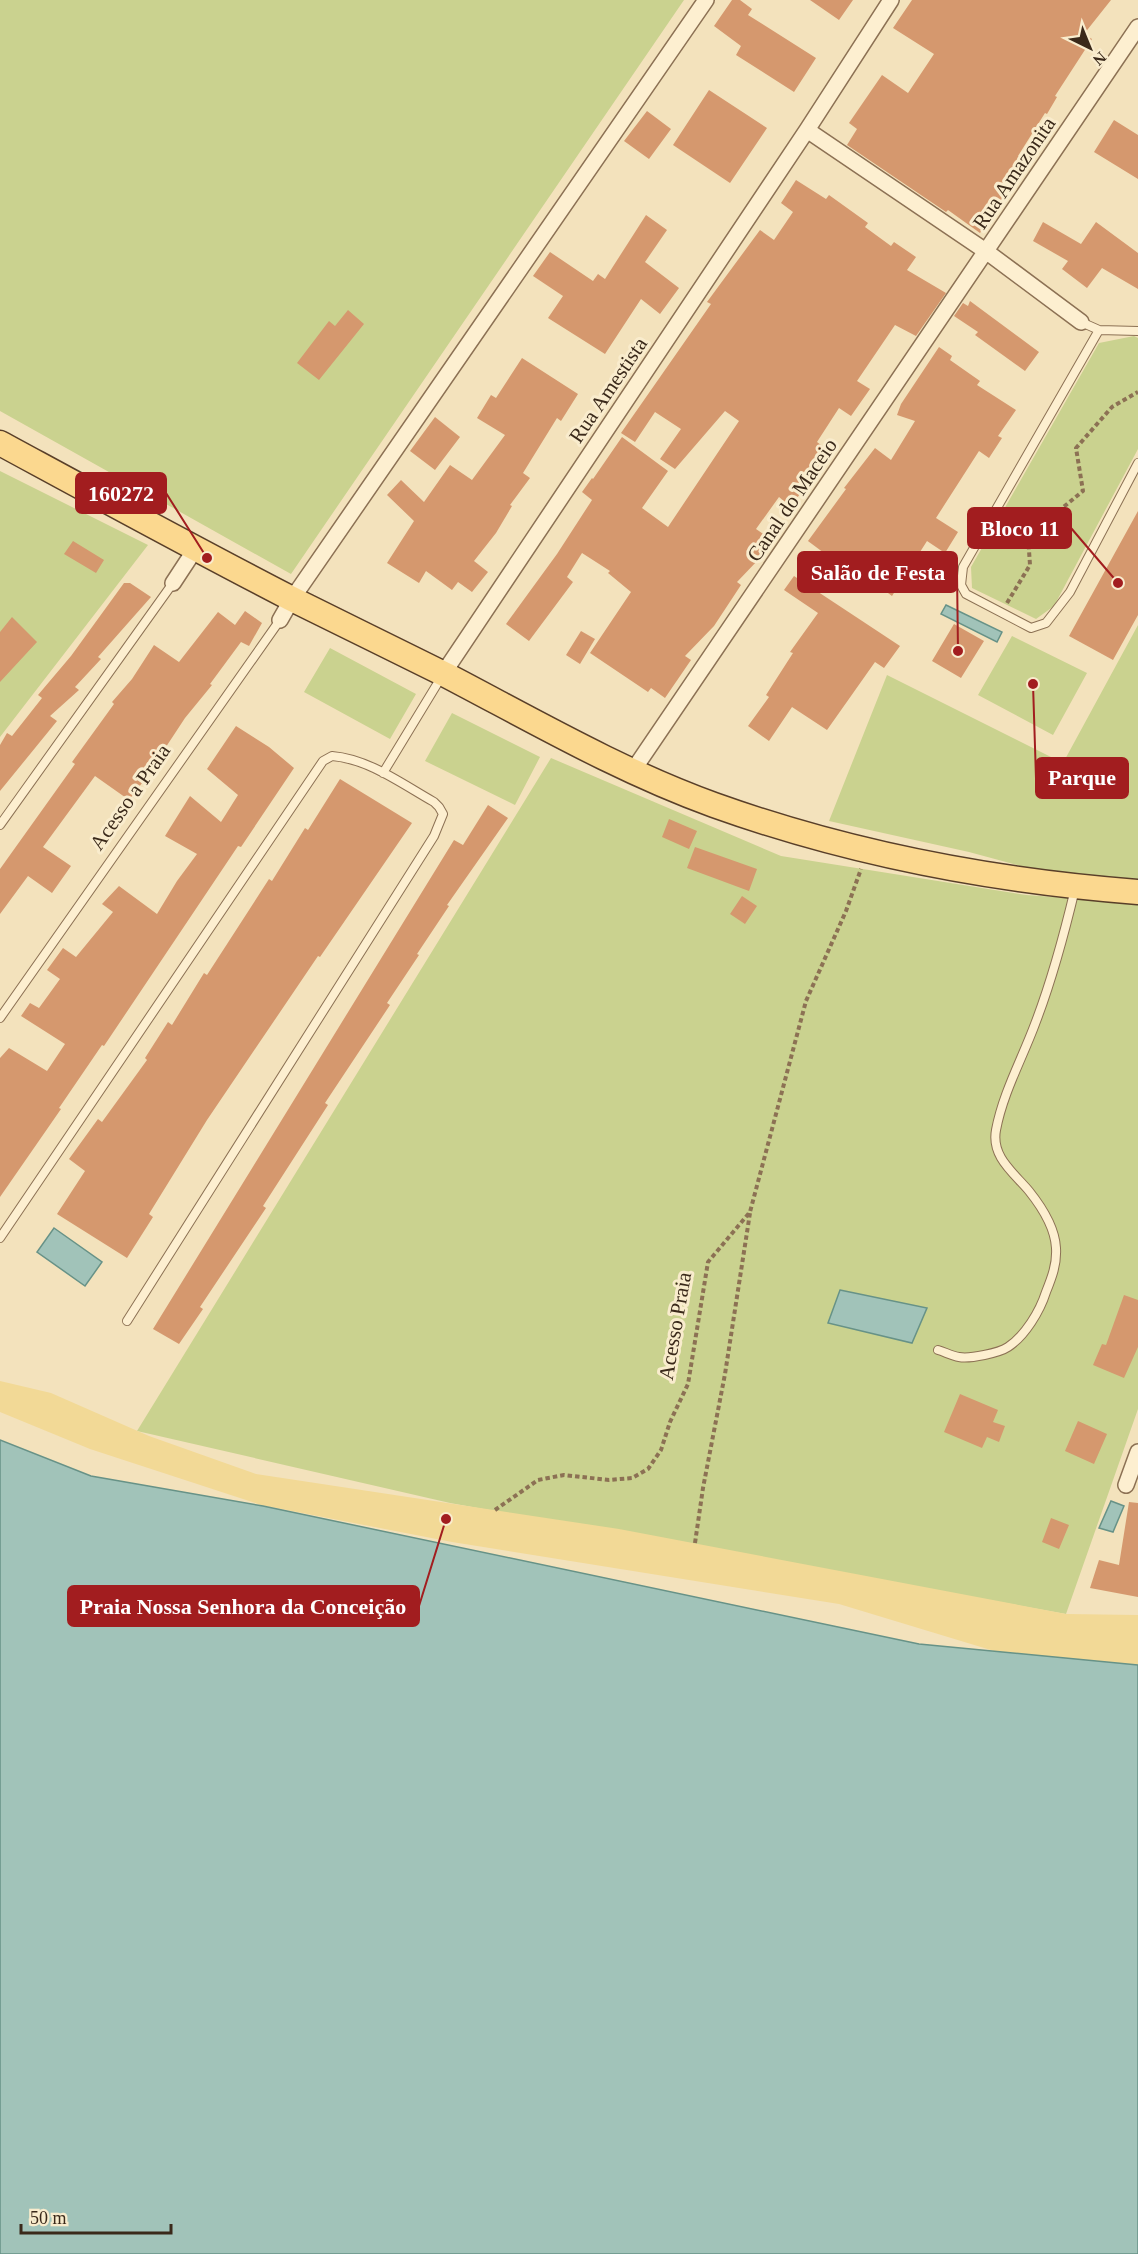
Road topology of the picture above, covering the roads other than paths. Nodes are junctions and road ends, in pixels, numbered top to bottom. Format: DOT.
graph roads {
  1 [pos="706,0"];
  2 [pos="891,0"];
  3 [pos="1138,27"];
  4 [pos="807,130"];
  5 [pos="987,252"];
  6 [pos="1081,322"];
  7 [pos="1099,330"];
  8 [pos="1138,331"];
  9 [pos="0,443"];
  10 [pos="1138,463"];
  11 [pos="195,548"];
  12 [pos="173,583"];
  13 [pos="292,599"];
  14 [pos="280,620"];
  15 [pos="443,674"];
  16 [pos="632,772"];
  17 [pos="383,773"];
  18 [pos="0,825"];
  19 [pos="1076,888"];
  20 [pos="1138,892"];
  21 [pos="0,1018"];
  22 [pos="0,1238"];
  23 [pos="127,1321"];
  24 [pos="938,1350"];
  25 [pos="1138,1452"];
  26 [pos="1126,1485"];
  1 -- 13 [label="street, Acesso a Praia"];
  2 -- 4 [label="street, Rua Amestista"];
  3 -- 5 [label="street, Rua Amazonita"];
  4 -- 5 [label="street, Rua Amazonita"];
  4 -- 15 [label="street, Rua Amestista"];
  5 -- 6 [label="street"];
  5 -- 16 [label="street, Canal do Maceio"];
  6 -- 7 [label="lane"];
  7 -- 8 [label="lane"];
  7 -- 10 [label="lane"];
  9 -- 11 [label="main road"];
  11 -- 12 [label="street"];
  11 -- 13 [label="main road"];
  12 -- 18 [label="lane"];
  13 -- 14 [label="street, Acesso a Praia"];
  13 -- 15 [label="main road"];
  14 -- 21 [label="lane, Acesso a Praia"];
  15 -- 16 [label="main road"];
  15 -- 17 [label="lane"];
  16 -- 19 [label="main road"];
  17 -- 22 [label="lane"];
  17 -- 23 [label="lane"];
  19 -- 20 [label="main road"];
  19 -- 24 [label="lane"];
  25 -- 26 [label="street"];
}
